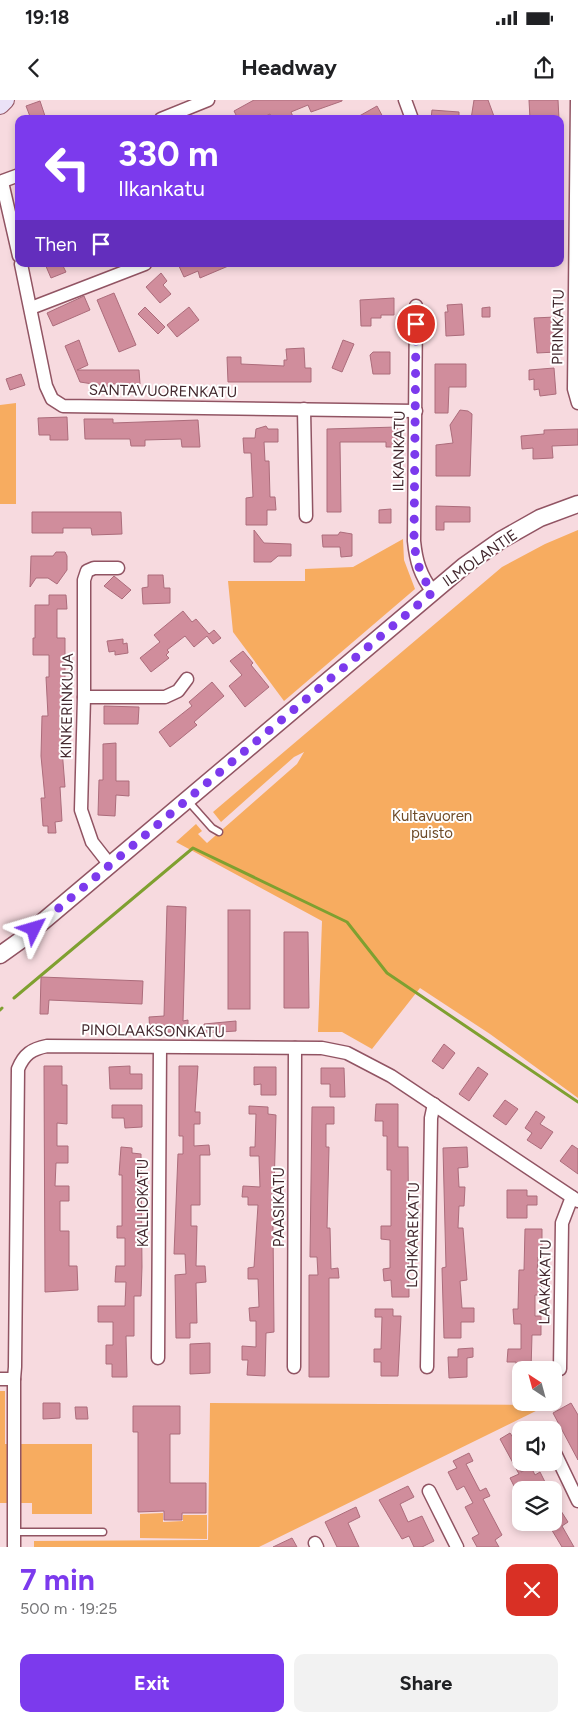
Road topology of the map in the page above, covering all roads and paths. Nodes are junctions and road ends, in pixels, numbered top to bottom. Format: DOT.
graph roads {
  1 [pos="5,100"];
  2 [pos="208,100"];
  3 [pos="405,100"];
  4 [pos="577,100"];
  5 [pos="0,105"];
  6 [pos="170,115"];
  7 [pos="411,115"];
  8 [pos="15,177"];
  9 [pos="1,182"];
  10 [pos="15,240"];
  11 [pos="22,267"];
  12 [pos="137,267"];
  13 [pos="416,306"];
  14 [pos="30,308"];
  15 [pos="578,403"];
  16 [pos="304,409"];
  17 [pos="416,411"];
  18 [pos="578,504"];
  19 [pos="306,516"];
  20 [pos="118,568"];
  21 [pos="433,592"];
  22 [pos="187,679"];
  23 [pos="84,697"];
  24 [pos="187,800"];
  25 [pos="219,832"];
  26 [pos="110,865"];
  27 [pos="0,955"];
  28 [pos="160,1047"];
  29 [pos="295,1048"];
  30 [pos="434,1104"];
  31 [pos="575,1199"];
  32 [pos="158,1358"];
  33 [pos="560,1361"];
  34 [pos="294,1367"];
  35 [pos="428,1367"];
  36 [pos="0,1379"];
  37 [pos="14,1379"];
  38 [pos="562,1468"];
  39 [pos="429,1491"];
  40 [pos="578,1501"];
  41 [pos="14,1532"];
  42 [pos="103,1532"];
  43 [pos="14,1547"];
  44 [pos="457,1547"];
  1 -- 5 [label="main road"];
  2 -- 6 [label="street"];
  3 -- 7 [label="street"];
  4 -- 15 [label="street, PIRINKATU"];
  8 -- 9 [label="street"];
  9 -- 10 [label="street"];
  11 -- 14 [label="street, SANTAVUORENKATU"];
  12 -- 14 [label="street"];
  13 -- 17 [label="street, ILKANKATU"];
  14 -- 16 [label="street, SANTAVUORENKATU"];
  16 -- 17 [label="street, SANTAVUORENKATU"];
  16 -- 19 [label="street"];
  17 -- 21 [label="street, ILKANKATU"];
  18 -- 21 [label="street, ILMOLANTIE"];
  20 -- 23 [label="street, KINKERINKUJA"];
  21 -- 24 [label="street, ILMOLANTIE"];
  22 -- 23 [label="street"];
  23 -- 26 [label="street, KINKERINKUJA"];
  24 -- 25 [label="lane"];
  24 -- 26 [label="street, ILMOLANTIE"];
  26 -- 27 [label="street, ILMOLANTIE"];
  28 -- 29 [label="street, PINOLAAKSONKATU"];
  28 -- 32 [label="street, KALLIOKATU"];
  28 -- 37 [label="street, PINOLAAKSONKATU"];
  29 -- 30 [label="street, PINOLAAKSONKATU"];
  29 -- 34 [label="street, PAASIKATU"];
  30 -- 31 [label="street, PINOLAAKSONKATU"];
  30 -- 35 [label="street, LOHKAREKATU"];
  31 -- 33 [label="street, LAAKAKATU"];
  36 -- 37 [label="street"];
  37 -- 41 [label="street, PINOLAAKSONKATU"];
  38 -- 40 [label="street"];
  39 -- 44 [label="street"];
  41 -- 42 [label="lane"];
  41 -- 43 [label="street, PINOLAAKSONKATU"];
}
